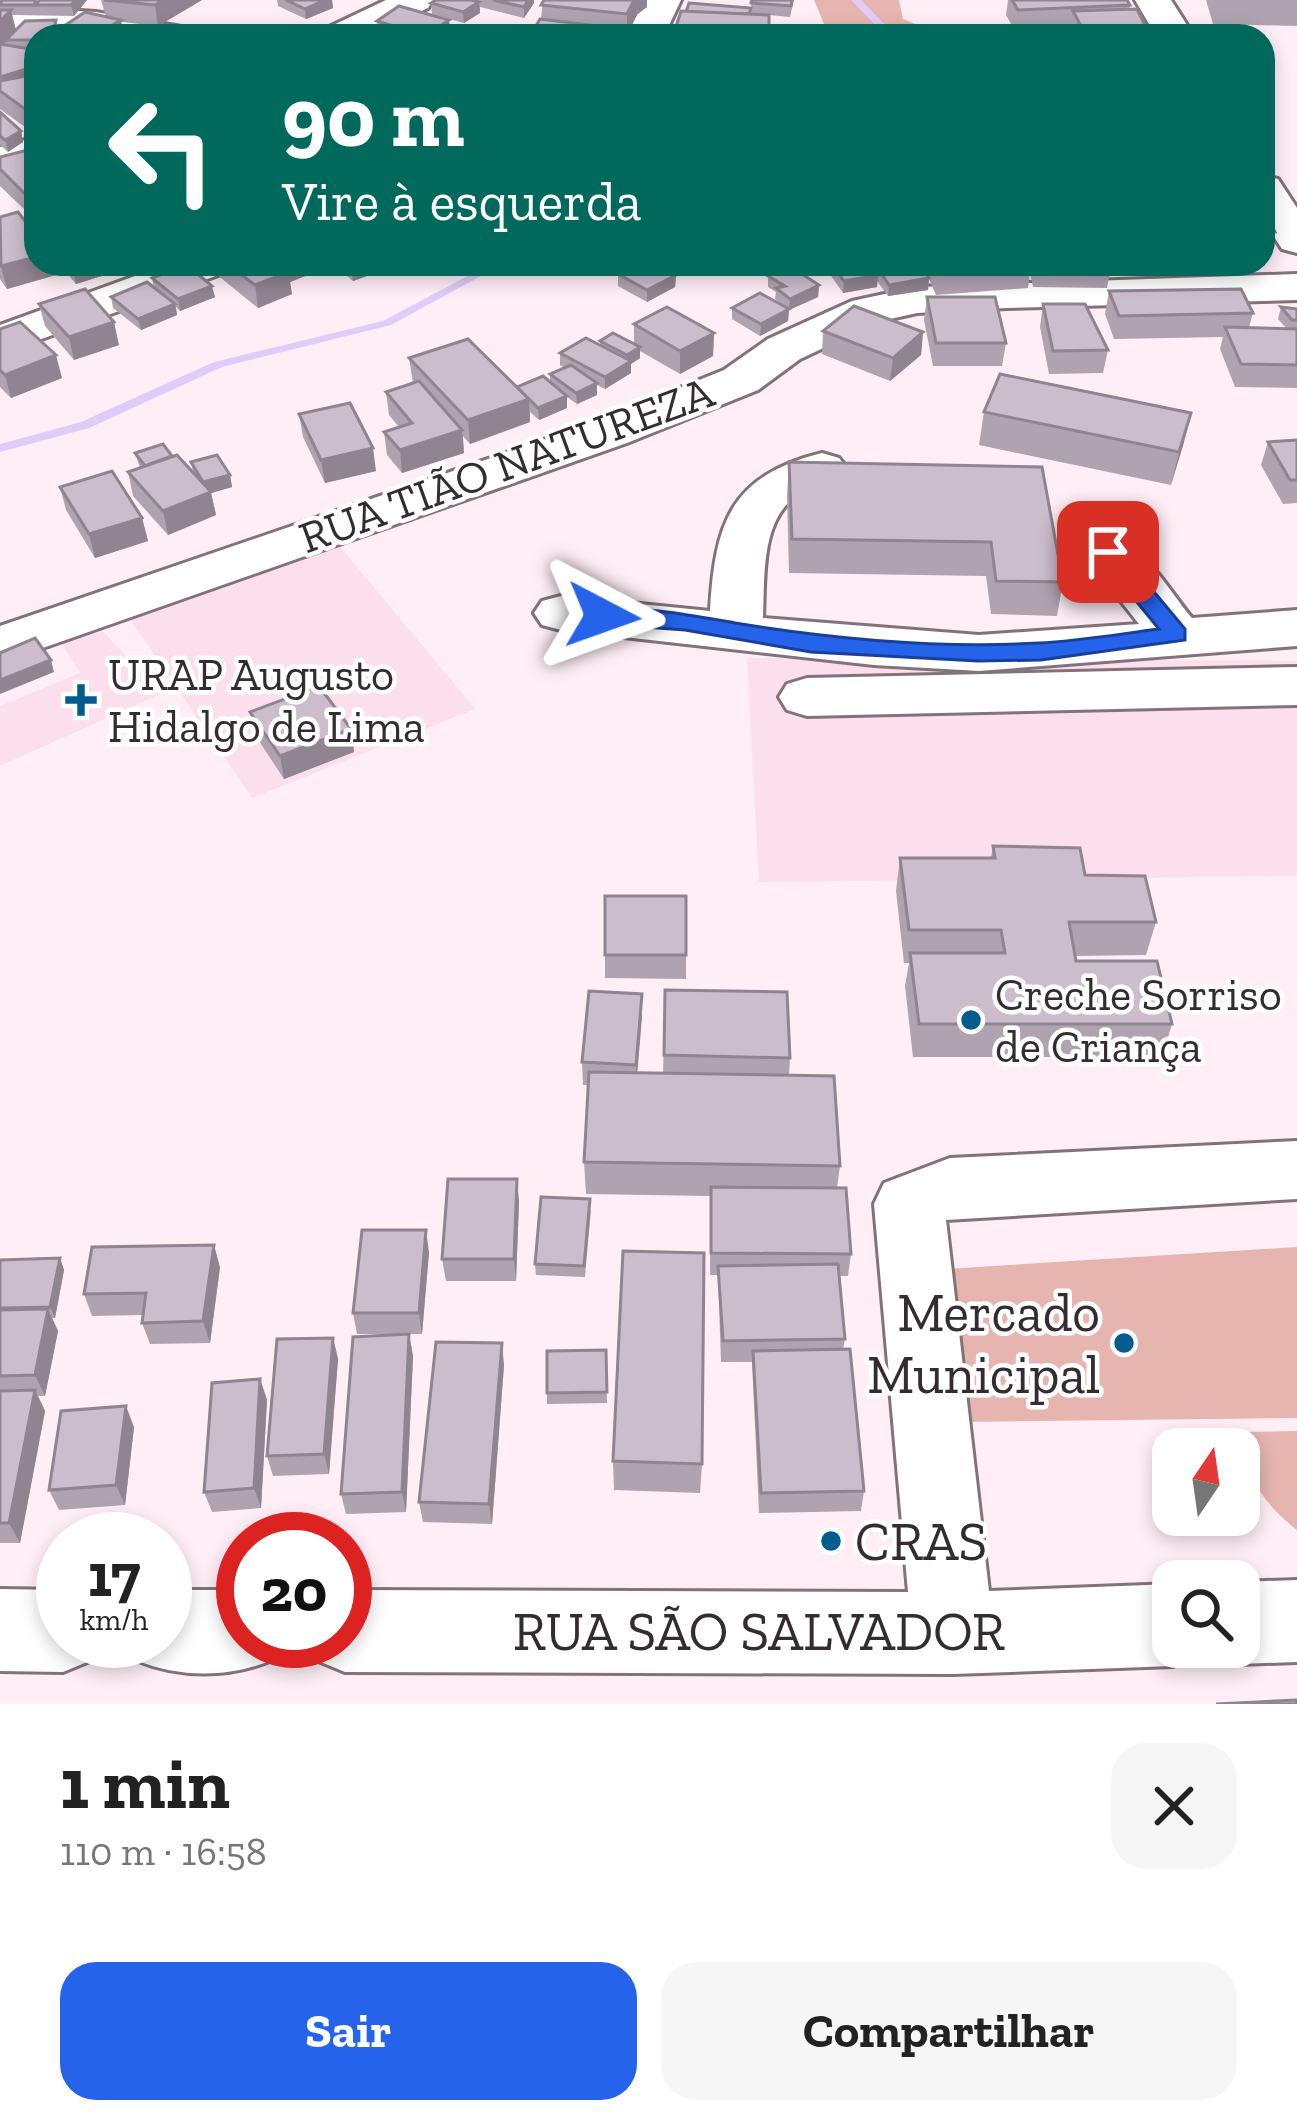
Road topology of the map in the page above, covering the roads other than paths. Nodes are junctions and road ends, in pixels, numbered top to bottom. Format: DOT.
graph roads {
  1 [pos="415,0"];
  2 [pos="0,17"];
  3 [pos="107,24"];
  4 [pos="365,24"];
  5 [pos="1275,207"];
  6 [pos="1291,233"];
  7 [pos="176,276"];
  8 [pos="1297,287"];
  9 [pos="0,340"];
  10 [pos="822,468"];
  11 [pos="1108,552"];
  12 [pos="562,613"];
  13 [pos="1297,628"];
  14 [pos="736,633"];
  15 [pos="1177,634"];
  16 [pos="0,645"];
  17 [pos="1297,686"];
  18 [pos="807,697"];
  19 [pos="1297,1170"];
  20 [pos="1297,1621"];
  21 [pos="1260,1622"];
  22 [pos="1152,1626"];
  23 [pos="0,1630"];
  24 [pos="36,1630"];
  25 [pos="372,1631"];
  26 [pos="953,1633"];
  1 -- 4 [label="street"];
  2 -- 3 [label="street"];
  5 -- 6 [label="street"];
  7 -- 9 [label="street"];
  8 -- 16 [label="street, RUA TIÃO NATUREZA"];
  10 -- 14 [label="street"];
  11 -- 15 [label="street"];
  12 -- 14 [label="street"];
  13 -- 15 [label="street"];
  14 -- 15 [label="street"];
  17 -- 18 [label="street"];
  19 -- 26 [label="street"];
  20 -- 21 [label="street"];
  22 -- 26 [label="street, RUA SÃO SALVADOR"];
  23 -- 24 [label="street"];
  25 -- 26 [label="street, RUA SÃO SALVADOR"];
}
